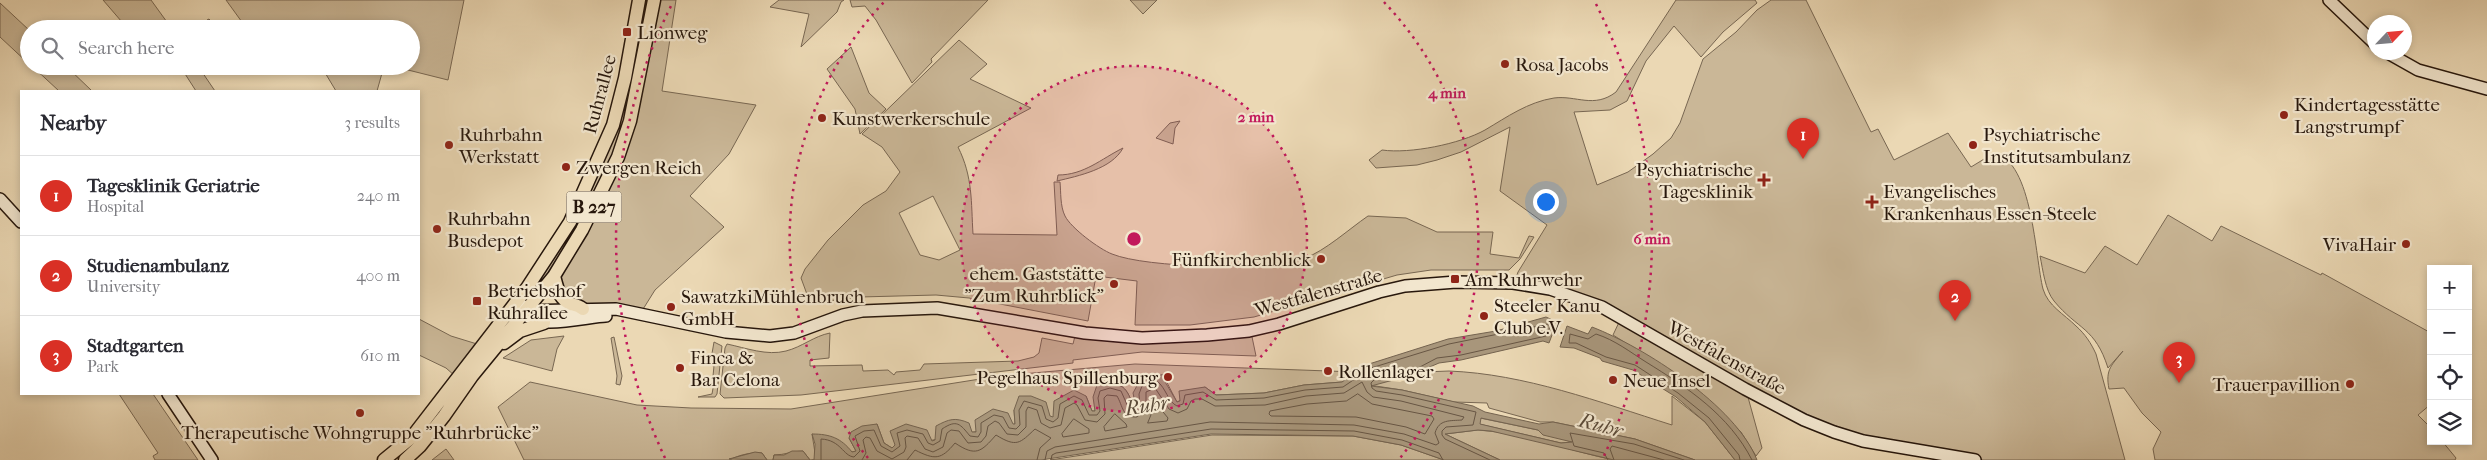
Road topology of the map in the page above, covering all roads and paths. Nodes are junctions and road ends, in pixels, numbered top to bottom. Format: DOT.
graph roads {
  1 [pos="639,0"];
  2 [pos="654,0"];
  3 [pos="2329,0"];
  4 [pos="2367,36"];
  5 [pos="2400,60"];
  6 [pos="2487,89"];
  7 [pos="0,199"];
  8 [pos="20,221"];
  9 [pos="554,276"];
  10 [pos="527,288"];
  11 [pos="583,309"];
  12 [pos="524,311"];
  13 [pos="640,314"];
  14 [pos="503,318"];
  15 [pos="544,322"];
  16 [pos="487,347"];
  17 [pos="467,373"];
  18 [pos="169,395"];
  19 [pos="214,458"];
  20 [pos="384,460"];
  21 [pos="405,460"];
  22 [pos="1975,460"];
  1 -- 10 [label="main road, Ruhrallee / B 227"];
  2 -- 9 [label="main road, Ruhrallee / B 227"];
  3 -- 4 [label="main road"];
  5 -- 6 [label="main road"];
  7 -- 8 [label="main road"];
  9 -- 11 [label="main road"];
  9 -- 12 [label="main road, Ruhrallee / B 227"];
  10 -- 12 [label="main road"];
  10 -- 14 [label="main road, Ruhrallee / B 227"];
  11 -- 12 [label="main road, Westfalenstraße"];
  11 -- 13 [label="main road, Westfalenstraße"];
  12 -- 14 [label="main road, Westfalenstraße"];
  12 -- 15 [label="main road"];
  12 -- 16 [label="main road, B 227"];
  13 -- 15 [label="main road, Westfalenstraße"];
  13 -- 22 [label="main road, Westfalenstraße"];
  14 -- 16 [label="main road, B 227"];
  15 -- 16 [label="main road"];
  16 -- 17 [label="main road, B 227"];
  17 -- 20 [label="main road, B 227"];
  17 -- 21 [label="main road, B 227"];
  18 -- 19 [label="main road"];
}
